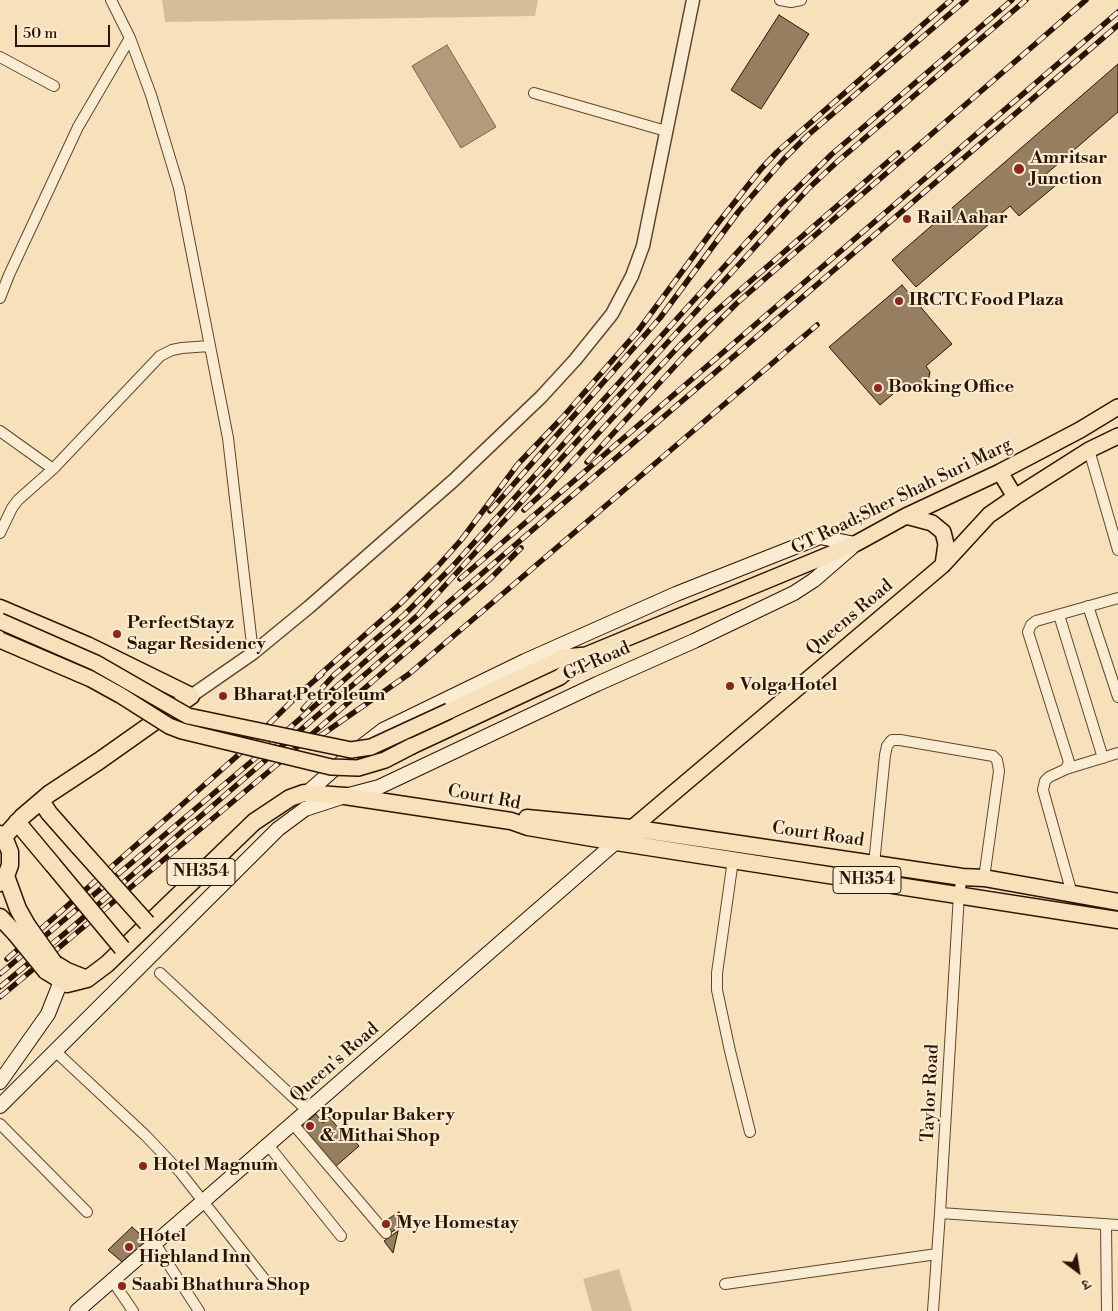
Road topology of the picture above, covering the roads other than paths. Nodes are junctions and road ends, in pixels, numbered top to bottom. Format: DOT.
graph roads {
  1 [pos="111,0"];
  2 [pos="693,0"];
  3 [pos="780,0"];
  4 [pos="801,0"];
  5 [pos="130,38"];
  6 [pos="0,57"];
  7 [pos="54,86"];
  8 [pos="534,93"];
  9 [pos="666,131"];
  10 [pos="0,298"];
  11 [pos="209,346"];
  12 [pos="1118,407"];
  13 [pos="0,432"];
  14 [pos="1118,436"];
  15 [pos="1089,450"];
  16 [pos="53,469"];
  17 [pos="1000,472"];
  18 [pos="1015,497"];
  19 [pos="906,516"];
  20 [pos="0,533"];
  21 [pos="855,544"];
  22 [pos="1118,550"];
  23 [pos="943,565"];
  24 [pos="1118,598"];
  25 [pos="1088,606"];
  26 [pos="0,608"];
  27 [pos="1059,614"];
  28 [pos="0,621"];
  29 [pos="0,640"];
  30 [pos="252,653"];
  31 [pos="586,656"];
  32 [pos="191,696"];
  33 [pos="1118,697"];
  34 [pos="1118,753"];
  35 [pos="1103,758"];
  36 [pos="1066,769"];
  37 [pos="305,793"];
  38 [pos="345,796"];
  39 [pos="41,801"];
  40 [pos="512,821"];
  41 [pos="17,822"];
  42 [pos="631,828"];
  43 [pos="2,835"];
  44 [pos="616,842"];
  45 [pos="733,860"];
  46 [pos="874,864"];
  47 [pos="962,877"];
  48 [pos="984,878"];
  49 [pos="3,879"];
  50 [pos="958,894"];
  51 [pos="1072,894"];
  52 [pos="1118,902"];
  53 [pos="0,917"];
  54 [pos="1118,920"];
  55 [pos="147,924"];
  56 [pos="21,929"];
  57 [pos="122,948"];
  58 [pos="50,967"];
  59 [pos="160,973"];
  60 [pos="87,979"];
  61 [pos="60,981"];
  62 [pos="55,1051"];
  63 [pos="0,1082"];
  64 [pos="0,1106"];
  65 [pos="308,1111"];
  66 [pos="0,1124"];
  67 [pos="293,1124"];
  68 [pos="750,1132"];
  69 [pos="268,1145"];
  70 [pos="204,1200"];
  71 [pos="87,1212"];
  72 [pos="940,1213"];
  73 [pos="1106,1224"];
  74 [pos="1118,1225"];
  75 [pos="386,1233"];
  76 [pos="341,1236"];
  77 [pos="154,1242"];
  78 [pos="937,1254"];
  79 [pos="112,1280"];
  80 [pos="725,1284"];
  81 [pos="269,1285"];
  82 [pos="77,1311"];
  83 [pos="133,1311"];
  84 [pos="199,1311"];
  85 [pos="933,1311"];
  86 [pos="1108,1311"];
  1 -- 5 [label="street"];
  2 -- 9 [label="street"];
  3 -- 4 [label="street"];
  5 -- 10 [label="street"];
  5 -- 11 [label="street"];
  6 -- 7 [label="street"];
  8 -- 9 [label="street"];
  9 -- 30 [label="street"];
  11 -- 16 [label="street"];
  11 -- 30 [label="street"];
  12 -- 17 [label="main road, GT Road;Sher Shah Suri Marg"];
  13 -- 16 [label="street"];
  14 -- 15 [label="main road"];
  15 -- 18 [label="main road, Queens Road"];
  15 -- 22 [label="street"];
  16 -- 20 [label="street"];
  17 -- 18 [label="main road"];
  17 -- 19 [label="main road, GT Road;Sher Shah Suri Marg"];
  18 -- 23 [label="main road, Queens Road"];
  19 -- 21 [label="main road, GT Road;Sher Shah Suri Marg"];
  19 -- 23 [label="main road"];
  21 -- 31 [label="main road, GT Road;Sher Shah Suri Marg"];
  21 -- 37 [label="main road"];
  21 -- 38 [label="main road, GT Road"];
  23 -- 42 [label="main road, Queens Road"];
  24 -- 25 [label="street"];
  25 -- 27 [label="street"];
  25 -- 33 [label="street"];
  26 -- 32 [label="highway"];
  27 -- 35 [label="street"];
  27 -- 36 [label="street"];
  28 -- 31 [label="main road, bridge"];
  29 -- 31 [label="main road, bridge"];
  30 -- 32 [label="street"];
  32 -- 39 [label="highway"];
  34 -- 35 [label="street"];
  35 -- 36 [label="street"];
  36 -- 51 [label="street"];
  37 -- 38 [label="highway, NH354"];
  37 -- 55 [label="highway, NH354"];
  38 -- 40 [label="highway, Court Rd / NH354"];
  38 -- 62 [label="main road, GT Road"];
  39 -- 41 [label="highway"];
  39 -- 55 [label="highway, bridge"];
  40 -- 42 [label="highway, Court Road / NH354"];
  40 -- 44 [label="highway, Court Rd / NH354"];
  41 -- 43 [label="highway"];
  41 -- 57 [label="highway, bridge"];
  42 -- 44 [label="main road, Queens Road"];
  42 -- 46 [label="highway, Court Road / NH354"];
  43 -- 49 [label="highway"];
  44 -- 45 [label="highway, Court Road / NH354"];
  44 -- 65 [label="main road, Queen's Road"];
  45 -- 50 [label="highway, Court Road / NH354"];
  45 -- 68 [label="street"];
  46 -- 47 [label="highway, Court Road / NH354"];
  46 -- 48 [label="street"];
  47 -- 48 [label="highway, Court Road / NH354"];
  47 -- 50 [label="street, Taylor Road"];
  48 -- 51 [label="highway, Court Road / NH354"];
  49 -- 56 [label="highway"];
  50 -- 54 [label="highway, Court Road / NH354"];
  50 -- 72 [label="street, Taylor Road"];
  51 -- 52 [label="highway, Court Road / NH354"];
  53 -- 56 [label="highway"];
  55 -- 57 [label="highway, NH354"];
  56 -- 58 [label="highway, bridge"];
  57 -- 60 [label="highway, NH354"];
  58 -- 60 [label="highway"];
  58 -- 61 [label="highway"];
  59 -- 65 [label="street"];
  60 -- 61 [label="highway"];
  61 -- 63 [label="main road"];
  62 -- 64 [label="main road, GT Road"];
  62 -- 70 [label="street"];
  65 -- 67 [label="main road, Queen's Road"];
  66 -- 71 [label="street"];
  67 -- 69 [label="main road, Queen's Road"];
  67 -- 75 [label="street"];
  69 -- 70 [label="main road, Queen's Road"];
  69 -- 76 [label="street"];
  70 -- 77 [label="main road, Queen's Road"];
  70 -- 81 [label="street"];
  72 -- 73 [label="street"];
  72 -- 78 [label="street, Taylor Road"];
  73 -- 74 [label="street"];
  73 -- 86 [label="street"];
  77 -- 79 [label="main road, Queen's Road"];
  77 -- 84 [label="street"];
  78 -- 80 [label="street"];
  78 -- 85 [label="street, Taylor Road"];
  79 -- 82 [label="main road, Queen's Road"];
  79 -- 83 [label="street"];
}
